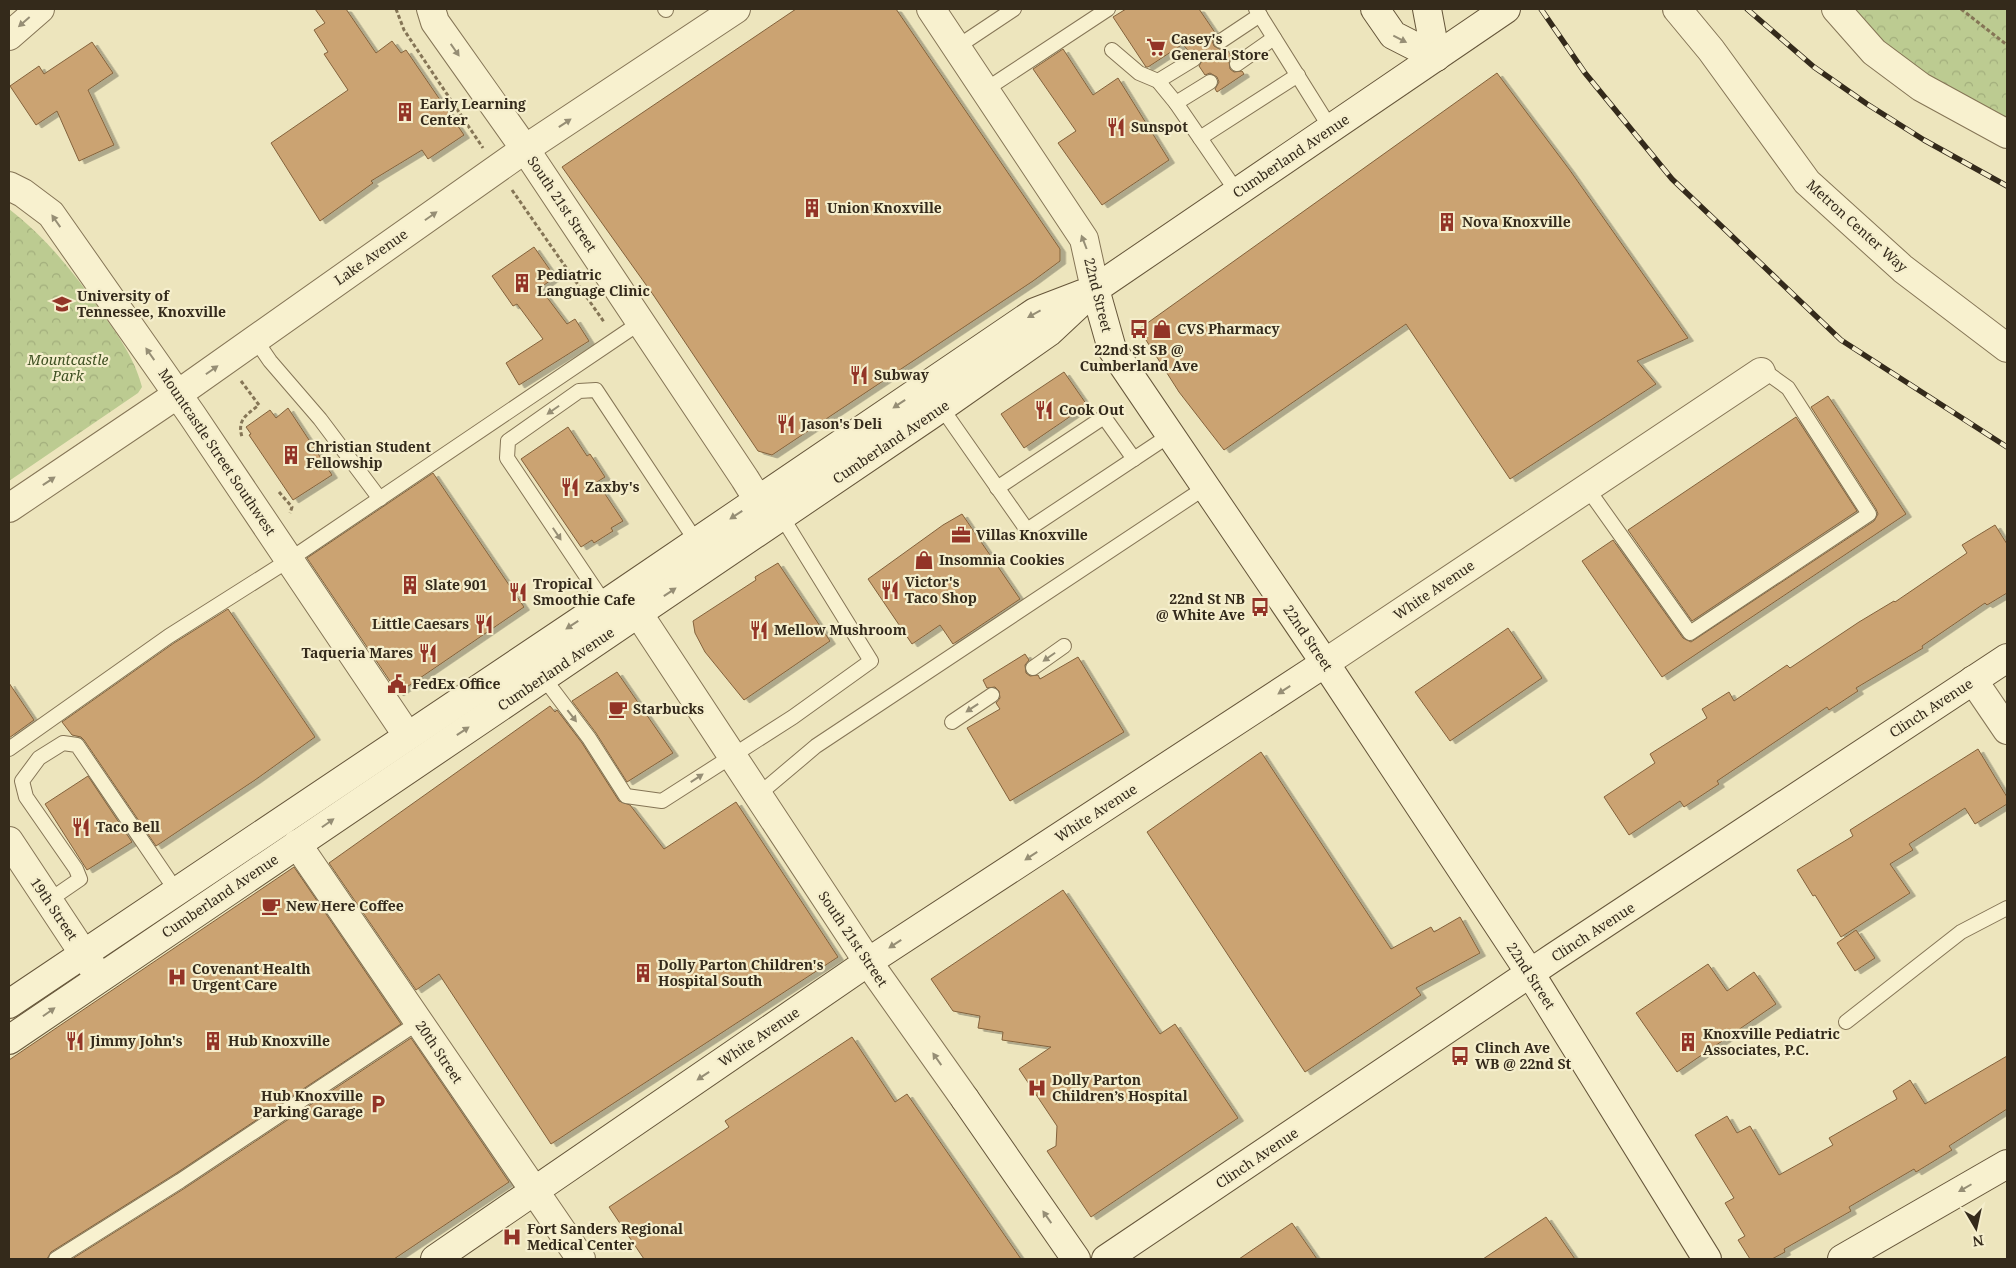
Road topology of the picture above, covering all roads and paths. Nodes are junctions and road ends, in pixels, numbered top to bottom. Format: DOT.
graph roads {
  1 [pos="40,9"];
  2 [pos="396,9"];
  3 [pos="430,9"];
  4 [pos="736,9"];
  5 [pos="932,9"];
  6 [pos="1014,9"];
  7 [pos="1108,9"];
  8 [pos="1375,9"];
  9 [pos="1427,9"];
  10 [pos="1677,9"];
  11 [pos="1836,9"];
  12 [pos="1961,9"];
  13 [pos="1258,12"];
  14 [pos="1496,15"];
  15 [pos="9,36"];
  16 [pos="1274,38"];
  17 [pos="1221,41"];
  18 [pos="2007,45"];
  19 [pos="957,48"];
  20 [pos="1112,50"];
  21 [pos="1436,57"];
  22 [pos="1194,59"];
  23 [pos="1237,64"];
  24 [pos="1298,75"];
  25 [pos="1158,81"];
  26 [pos="1210,82"];
  27 [pos="985,90"];
  28 [pos="1176,103"];
  29 [pos="1331,129"];
  30 [pos="2007,134"];
  31 [pos="1200,138"];
  32 [pos="525,149"];
  33 [pos="496,170"];
  34 [pos="9,186"];
  35 [pos="1237,192"];
  36 [pos="1095,289"];
  37 [pos="641,322"];
  38 [pos="255,339"];
  39 [pos="616,339"];
  40 [pos="2007,348"];
  41 [pos="226,360"];
  42 [pos="1760,372"];
  43 [pos="178,394"];
  44 [pos="941,407"];
  45 [pos="1170,435"];
  46 [pos="245,442"];
  47 [pos="1134,459"];
  48 [pos="276,487"];
  49 [pos="1206,487"];
  50 [pos="997,488"];
  51 [pos="1587,488"];
  52 [pos="380,499"];
  53 [pos="758,500"];
  54 [pos="9,508"];
  55 [pos="782,516"];
  56 [pos="271,532"];
  57 [pos="696,541"];
  58 [pos="289,560"];
  59 [pos="622,603"];
  60 [pos="1064,646"];
  61 [pos="2007,658"];
  62 [pos="1325,663"];
  63 [pos="1033,668"];
  64 [pos="543,677"];
  65 [pos="1974,680"];
  66 [pos="992,694"];
  67 [pos="952,722"];
  68 [pos="2007,730"];
  69 [pos="408,735"];
  70 [pos="9,750"];
  71 [pos="732,756"];
  72 [pos="758,795"];
  73 [pos="282,821"];
  74 [pos="9,841"];
  75 [pos="297,844"];
  76 [pos="177,892"];
  77 [pos="48,900"];
  78 [pos="2007,908"];
  79 [pos="84,954"];
  80 [pos="868,962"];
  81 [pos="1530,973"];
  82 [pos="99,977"];
  83 [pos="9,1004"];
  84 [pos="419,1022"];
  85 [pos="1846,1022"];
  86 [pos="9,1040"];
  87 [pos="2007,1164"];
  88 [pos="534,1192"];
  89 [pos="56,1259"];
  90 [pos="435,1259"];
  91 [pos="581,1259"];
  92 [pos="1076,1259"];
  93 [pos="1106,1259"];
  94 [pos="1707,1259"];
  95 [pos="1842,1259"];
  1 -- 15 [label="street, one-way"];
  2 -- 33 [label="path"];
  3 -- 32 [label="street, South 21st Street, one-way"];
  32 -- 4 [label="street, Lake Avenue, one-way"];
  5 -- 19 [label="street, 22nd Street"];
  6 -- 19 [label="lane"];
  7 -- 27 [label="lane"];
  8 -- 21 [label="street, one-way"];
  9 -- 21 [label="street"];
  10 -- 40 [label="street, Metron Center Way"];
  11 -- 30 [label="street"];
  12 -- 18 [label="path"];
  13 -- 16 [label="lane"];
  13 -- 17 [label="lane"];
  14 -- 21 [label="street, Cumberland Avenue"];
  16 -- 23 [label="lane"];
  16 -- 24 [label="lane"];
  19 -- 27 [label="street, 22nd Street"];
  20 -- 25 [label="lane"];
  21 -- 29 [label="street, Cumberland Avenue"];
  22 -- 25 [label="lane"];
  24 -- 29 [label="lane"];
  24 -- 31 [label="lane"];
  25 -- 28 [label="lane"];
  26 -- 28 [label="lane"];
  36 -- 27 [label="street, 22nd Street, one-way"];
  28 -- 31 [label="lane"];
  29 -- 35 [label="street, Cumberland Avenue"];
  31 -- 35 [label="lane"];
  32 -- 33 [label="street, Lake Avenue"];
  32 -- 37 [label="street, South 21st Street"];
  38 -- 33 [label="street, Lake Avenue, one-way"];
  33 -- 39 [label="path"];
  43 -- 34 [label="street, Mountcastle Street Southwest, one-way"];
  35 -- 36 [label="street, Cumberland Avenue"];
  36 -- 44 [label="street, Cumberland Avenue"];
  36 -- 45 [label="street, 22nd Street"];
  36 -- 53 [label="street, Cumberland Avenue, one-way"];
  37 -- 39 [label="lane"];
  37 -- 53 [label="street, South 21st Street"];
  38 -- 41 [label="street, Lake Avenue"];
  38 -- 52 [label="lane"];
  39 -- 52 [label="lane"];
  43 -- 41 [label="street, Lake Avenue, one-way"];
  41 -- 46 [label="path"];
  42 -- 51 [label="street, White Avenue"];
  42 -- 51 [label="lane"];
  54 -- 43 [label="street, Lake Avenue, one-way"];
  43 -- 56 [label="street, Mountcastle Street Southwest"];
  44 -- 50 [label="lane"];
  44 -- 55 [label="street, Cumberland Avenue"];
  45 -- 47 [label="lane"];
  45 -- 49 [label="street, 22nd Street"];
  47 -- 50 [label="lane"];
  47 -- 50 [label="lane"];
  48 -- 56 [label="path"];
  49 -- 62 [label="street, 22nd Street"];
  49 -- 72 [label="lane"];
  51 -- 62 [label="street, White Avenue"];
  52 -- 58 [label="lane"];
  53 -- 57 [label="street, Cumberland Avenue, one-way"];
  59 -- 55 [label="street, Cumberland Avenue, one-way"];
  55 -- 71 [label="lane"];
  56 -- 58 [label="street, Mountcastle Street Southwest"];
  57 -- 59 [label="street, Cumberland Avenue"];
  57 -- 59 [label="lane, one-way"];
  58 -- 69 [label="street, Mountcastle Street Southwest"];
  58 -- 70 [label="lane"];
  59 -- 64 [label="street, Cumberland Avenue"];
  59 -- 69 [label="street, Cumberland Avenue, one-way"];
  59 -- 71 [label="street, South 21st Street"];
  60 -- 63 [label="lane, one-way"];
  61 -- 65 [label="street, Clinch Avenue"];
  62 -- 80 [label="street, White Avenue, one-way"];
  62 -- 81 [label="street, 22nd Street"];
  64 -- 71 [label="lane, one-way"];
  75 -- 64 [label="street, Cumberland Avenue, one-way"];
  65 -- 68 [label="street"];
  65 -- 81 [label="street, Clinch Avenue"];
  66 -- 67 [label="lane, one-way"];
  69 -- 73 [label="street, Cumberland Avenue"];
  71 -- 72 [label="street, South 21st Street"];
  72 -- 80 [label="street, South 21st Street"];
  73 -- 75 [label="street, 20th Street"];
  73 -- 76 [label="street, Cumberland Avenue"];
  74 -- 77 [label="street, 19th Street"];
  75 -- 82 [label="street, Cumberland Avenue"];
  75 -- 84 [label="street, 20th Street"];
  76 -- 77 [label="lane"];
  76 -- 79 [label="street, Cumberland Avenue"];
  77 -- 79 [label="street, 19th Street"];
  78 -- 85 [label="lane"];
  79 -- 82 [label="street, 19th Street"];
  79 -- 83 [label="street, Cumberland Avenue"];
  80 -- 88 [label="street, White Avenue, one-way"];
  92 -- 80 [label="street, South 21st Street, one-way"];
  81 -- 93 [label="street, Clinch Avenue"];
  81 -- 94 [label="street, 22nd Street"];
  86 -- 82 [label="street, Cumberland Avenue, one-way"];
  84 -- 88 [label="street, 20th Street"];
  84 -- 89 [label="lane"];
  87 -- 95 [label="street, one-way"];
  88 -- 90 [label="street, White Avenue"];
  88 -- 91 [label="street, 20th Street"];
}
